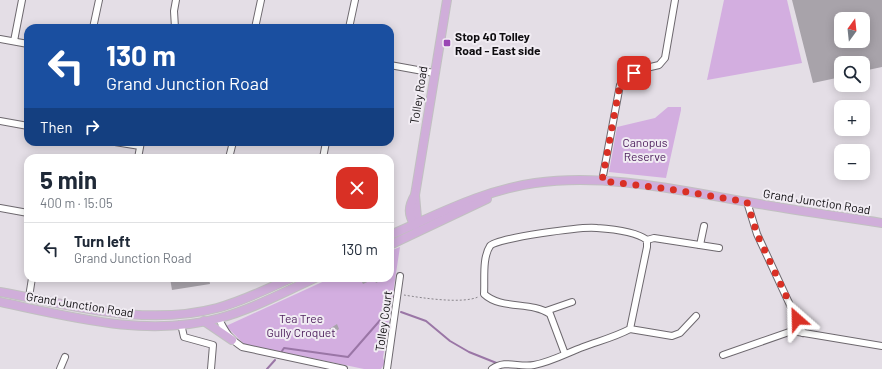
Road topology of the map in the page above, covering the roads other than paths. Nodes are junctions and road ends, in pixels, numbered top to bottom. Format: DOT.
graph roads {
  1 [pos="22,0"];
  2 [pos="99,0"];
  3 [pos="176,0"];
  4 [pos="261,0"];
  5 [pos="355,0"];
  6 [pos="447,0"];
  7 [pos="674,0"];
  8 [pos="94,24"];
  9 [pos="176,24"];
  10 [pos="256,24"];
  11 [pos="350,24"];
  12 [pos="0,39"];
  13 [pos="14,42"];
  14 [pos="24,43"];
  15 [pos="394,66"];
  16 [pos="434,73"];
  17 [pos="0,121"];
  18 [pos="24,125"];
  19 [pos="602,181"];
  20 [pos="511,188"];
  21 [pos="747,202"];
  22 [pos="0,208"];
  23 [pos="413,210"];
  24 [pos="24,212"];
  25 [pos="433,216"];
  26 [pos="882,223"];
  27 [pos="414,224"];
  28 [pos="704,226"];
  29 [pos="394,228"];
  30 [pos="394,233"];
  31 [pos="417,233"];
  32 [pos="647,240"];
  33 [pos="394,243"];
  34 [pos="700,246"];
  35 [pos="719,248"];
  36 [pos="400,276"];
  37 [pos="31,282"];
  38 [pos="282,282"];
  39 [pos="300,282"];
  40 [pos="0,292"];
  41 [pos="29,297"];
  42 [pos="0,302"];
  43 [pos="572,302"];
  44 [pos="27,308"];
  45 [pos="216,308"];
  46 [pos="546,311"];
  47 [pos="696,316"];
  48 [pos="219,319"];
  49 [pos="204,321"];
  50 [pos="181,324"];
  51 [pos="630,329"];
  52 [pos="803,333"];
  53 [pos="232,340"];
  54 [pos="882,346"];
  55 [pos="565,354"];
  56 [pos="723,355"];
  57 [pos="65,357"];
  58 [pos="317,366"];
  59 [pos="494,368"];
  60 [pos="60,369"];
  61 [pos="211,369"];
  62 [pos="344,369"];
  63 [pos="387,369"];
  1 -- 13 [label="street"];
  2 -- 8 [label="street"];
  3 -- 9 [label="street"];
  4 -- 10 [label="street"];
  5 -- 11 [label="street"];
  6 -- 16 [label="main road, Tolley Road"];
  7 -- 19 [label="street"];
  12 -- 13 [label="street"];
  13 -- 14 [label="street"];
  15 -- 16 [label="street"];
  16 -- 23 [label="main road, Tolley Road"];
  17 -- 18 [label="street"];
  19 -- 20 [label="main road, Grand Junction Road"];
  19 -- 21 [label="main road, Grand Junction Road"];
  20 -- 25 [label="main road, Grand Junction Road"];
  20 -- 31 [label="main road, Grand Junction Road"];
  21 -- 26 [label="main road, Grand Junction Road"];
  21 -- 52 [label="street"];
  22 -- 24 [label="street"];
  23 -- 25 [label="main road"];
  23 -- 27 [label="main road, Tolley Road"];
  23 -- 29 [label="main road"];
  25 -- 27 [label="main road, Grand Junction Road"];
  27 -- 30 [label="main road, Grand Junction Road"];
  27 -- 31 [label="main road, Tolley Road"];
  28 -- 34 [label="street"];
  31 -- 33 [label="main road, Grand Junction Road"];
  32 -- 34 [label="street"];
  32 -- 46 [label="street"];
  32 -- 51 [label="street"];
  34 -- 35 [label="street"];
  36 -- 63 [label="street, Tolley Court"];
  37 -- 41 [label="street"];
  38 -- 45 [label="main road, Grand Junction Road"];
  39 -- 48 [label="main road, Grand Junction Road"];
  40 -- 41 [label="main road, Grand Junction Road"];
  41 -- 44 [label="main road"];
  41 -- 45 [label="main road, Grand Junction Road"];
  42 -- 44 [label="main road, Grand Junction Road"];
  43 -- 46 [label="street"];
  44 -- 50 [label="main road, Grand Junction Road"];
  45 -- 48 [label="main road"];
  46 -- 55 [label="street"];
  47 -- 51 [label="street"];
  48 -- 49 [label="main road, Grand Junction Road"];
  48 -- 53 [label="street"];
  49 -- 50 [label="main road, Grand Junction Road"];
  49 -- 53 [label="main road"];
  50 -- 61 [label="street"];
  51 -- 55 [label="street"];
  52 -- 54 [label="street"];
  52 -- 56 [label="street"];
  53 -- 58 [label="street"];
  55 -- 59 [label="street"];
  57 -- 60 [label="street"];
  58 -- 62 [label="street"];
}
